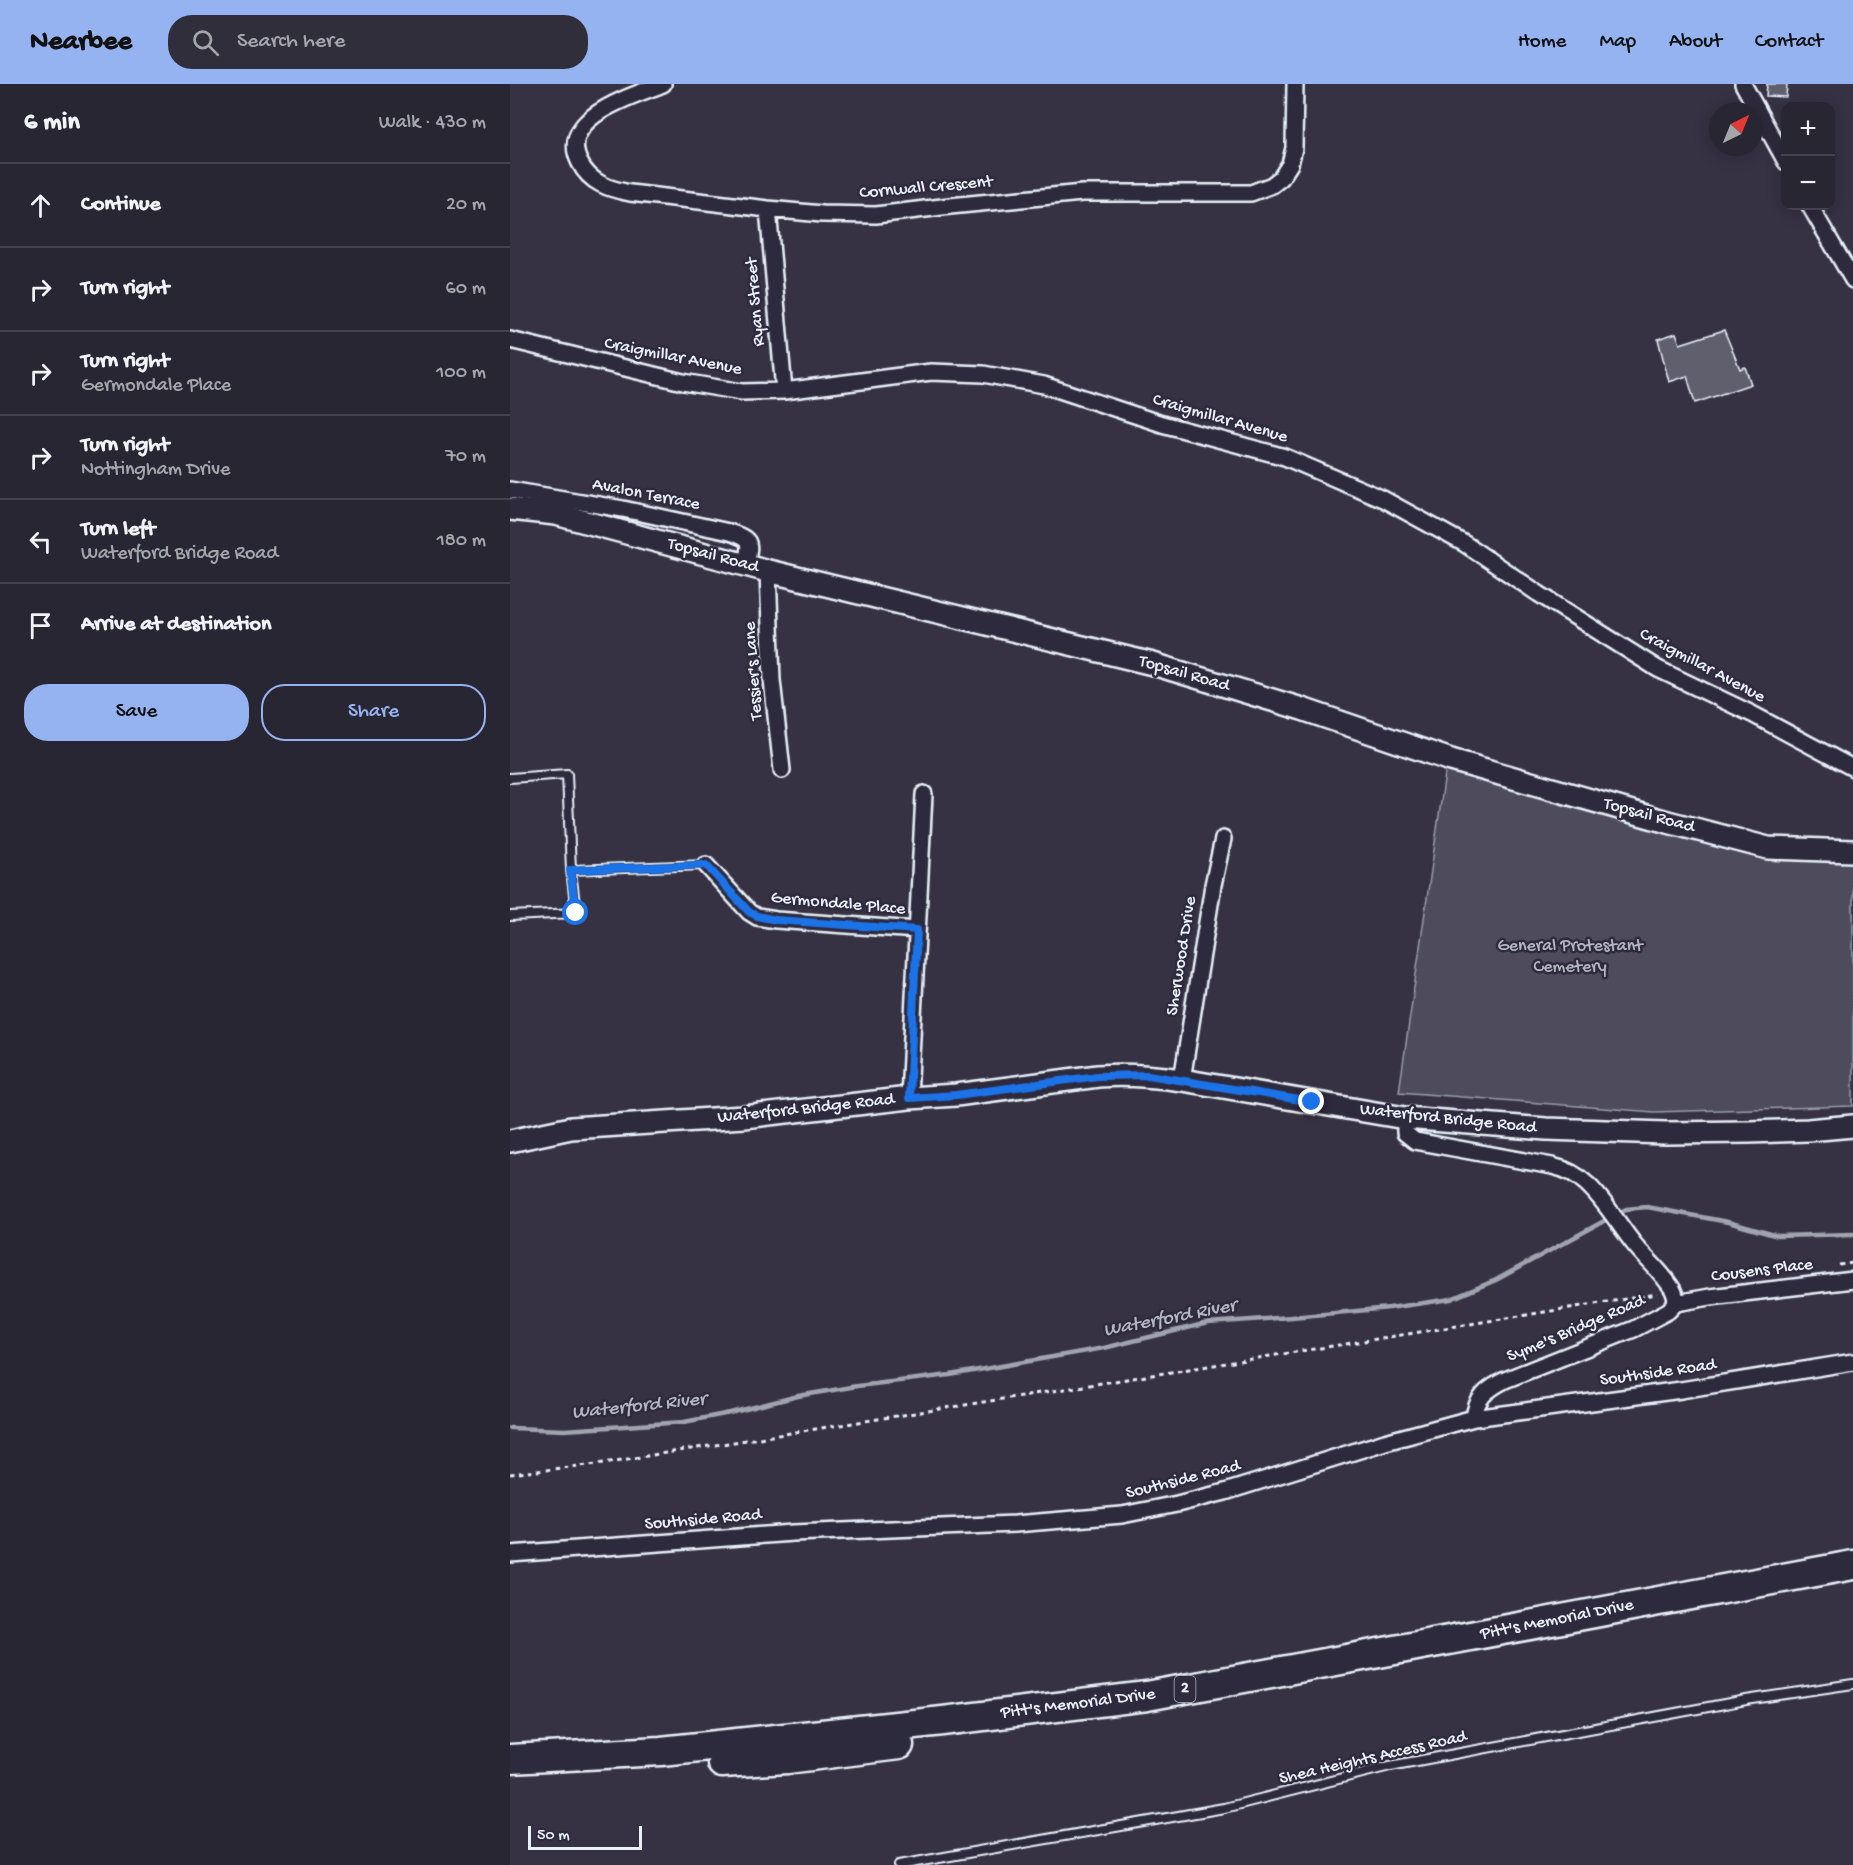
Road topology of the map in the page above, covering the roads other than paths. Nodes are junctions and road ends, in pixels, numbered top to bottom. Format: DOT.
graph roads {
  1 [pos="663,84"];
  2 [pos="1295,84"];
  3 [pos="1743,84"];
  4 [pos="1782,156"];
  5 [pos="768,209"];
  6 [pos="1812,210"];
  7 [pos="1853,280"];
  8 [pos="510,340"];
  9 [pos="784,391"];
  10 [pos="510,490"];
  11 [pos="510,509"];
  12 [pos="746,565"];
  13 [pos="768,570"];
  14 [pos="1853,768"];
  15 [pos="782,770"];
  16 [pos="510,778"];
  17 [pos="924,794"];
  18 [pos="1224,839"];
  19 [pos="1853,851"];
  20 [pos="706,865"];
  21 [pos="570,870"];
  22 [pos="510,916"];
  23 [pos="917,930"];
  24 [pos="1182,1080"];
  25 [pos="909,1098"];
  26 [pos="1405,1118"];
  27 [pos="1853,1126"];
  28 [pos="510,1141"];
  29 [pos="1853,1280"];
  30 [pos="1676,1303"];
  31 [pos="1853,1362"];
  32 [pos="1474,1418"];
  33 [pos="510,1554"];
  34 [pos="1853,1565"];
  35 [pos="1853,1585"];
  36 [pos="1853,1684"];
  37 [pos="510,1760"];
  38 [pos="510,1778"];
  39 [pos="899,1865"];
  1 -- 5 [label="street, Cornwall Crescent"];
  2 -- 5 [label="street, Cornwall Crescent"];
  3 -- 4 [label="street"];
  5 -- 9 [label="street, Ryan Street"];
  6 -- 7 [label="street"];
  8 -- 9 [label="street, Craigmillar Avenue"];
  9 -- 14 [label="street, Craigmillar Avenue"];
  10 -- 12 [label="street, Avalon Terrace"];
  11 -- 12 [label="street, Topsail Road"];
  12 -- 13 [label="street, Topsail Road"];
  13 -- 15 [label="street, Tessier's Lane"];
  13 -- 19 [label="street, Topsail Road"];
  16 -- 21 [label="lane"];
  17 -- 23 [label="street"];
  18 -- 24 [label="street, Sherwood Drive"];
  20 -- 21 [label="lane"];
  20 -- 23 [label="street, Germondale Place"];
  21 -- 22 [label="lane"];
  23 -- 25 [label="street"];
  24 -- 25 [label="street, Waterford Bridge Road"];
  24 -- 26 [label="street, Waterford Bridge Road"];
  25 -- 28 [label="street, Waterford Bridge Road"];
  26 -- 27 [label="street, Waterford Bridge Road"];
  26 -- 30 [label="street, Syme's Bridge Road"];
  29 -- 30 [label="street, Cousens Place"];
  30 -- 32 [label="street, Syme's Bridge Road"];
  31 -- 32 [label="street, Southside Road"];
  32 -- 33 [label="street, Southside Road"];
  34 -- 37 [label="highway, Pitt's Memorial Drive / 2"];
  35 -- 38 [label="highway, Pitt's Memorial Drive / 2"];
  36 -- 39 [label="lane, Shea Heights Access Road"];
}
